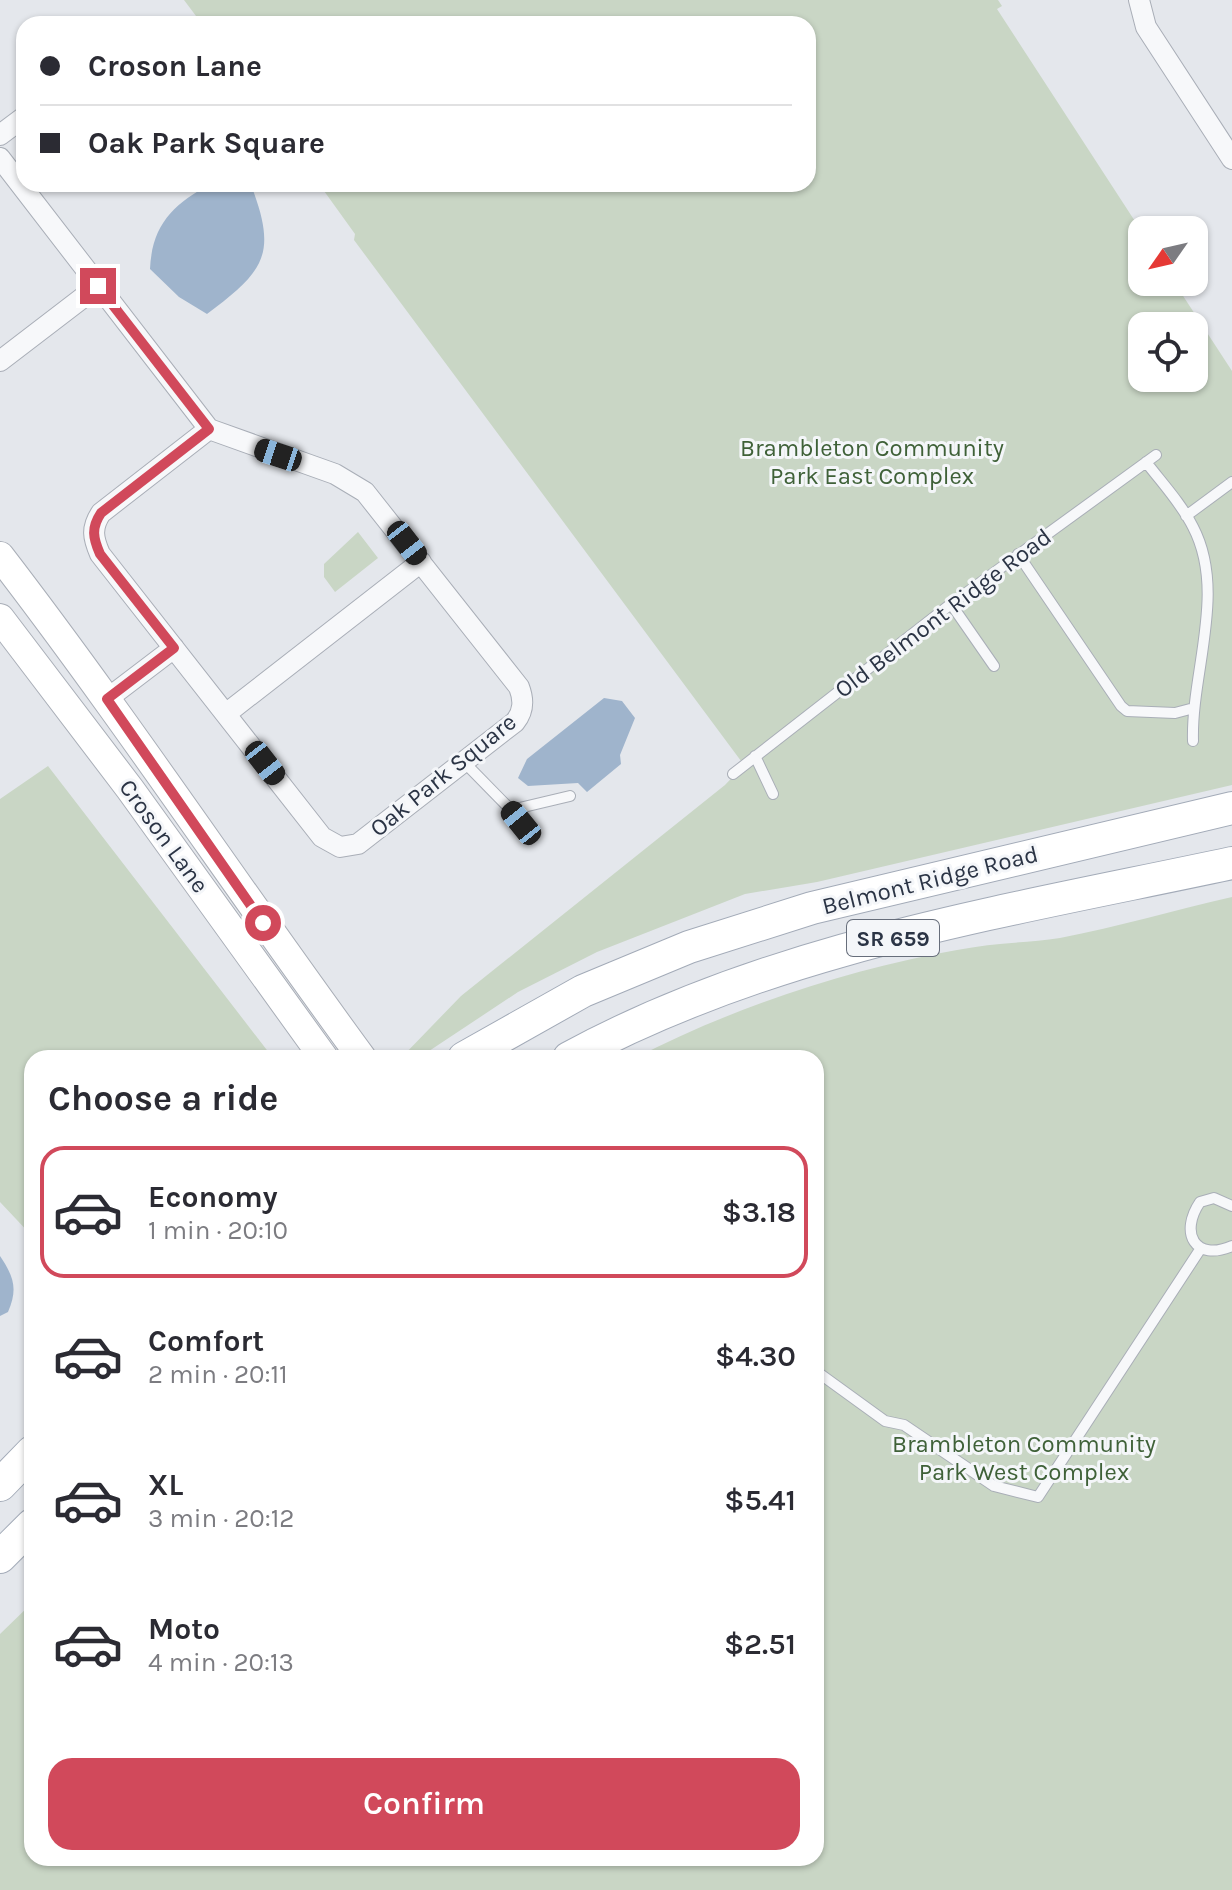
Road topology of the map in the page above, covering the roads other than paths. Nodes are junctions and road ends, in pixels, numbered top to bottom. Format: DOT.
graph roads {
  1 [pos="1139,0"];
  2 [pos="0,158"];
  3 [pos="1232,159"];
  4 [pos="16,179"];
  5 [pos="26,192"];
  6 [pos="98,286"];
  7 [pos="0,361"];
  8 [pos="209,429"];
  9 [pos="1156,455"];
  10 [pos="1146,462"];
  11 [pos="1232,482"];
  12 [pos="1186,516"];
  13 [pos="1018,554"];
  14 [pos="0,556"];
  15 [pos="421,562"];
  16 [pos="951,604"];
  17 [pos="0,618"];
  18 [pos="174,648"];
  19 [pos="994,666"];
  20 [pos="107,699"];
  21 [pos="1194,708"];
  22 [pos="227,713"];
  23 [pos="1193,741"];
  24 [pos="755,756"];
  25 [pos="464,762"];
  26 [pos="733,774"];
  27 [pos="773,794"];
  28 [pos="570,796"];
  29 [pos="1232,808"];
  30 [pos="511,810"];
  31 [pos="521,823"];
  32 [pos="1232,863"];
  33 [pos="318,1050"];
  34 [pos="356,1050"];
  35 [pos="478,1050"];
  36 [pos="585,1050"];
  37 [pos="1232,1206"];
  38 [pos="1232,1246"];
  39 [pos="1201,1248"];
  40 [pos="824,1377"];
  41 [pos="24,1460"];
  42 [pos="0,1485"];
  43 [pos="24,1533"];
  44 [pos="0,1557"];
  1 -- 3 [label="street"];
  2 -- 4 [label="street"];
  5 -- 6 [label="street"];
  6 -- 7 [label="street"];
  6 -- 8 [label="street"];
  8 -- 15 [label="street, Oak Park Square"];
  8 -- 18 [label="street, Oak Park Square"];
  9 -- 10 [label="lane, Old Belmont Ridge Road"];
  10 -- 12 [label="lane"];
  10 -- 13 [label="lane, Old Belmont Ridge Road"];
  11 -- 12 [label="lane"];
  12 -- 21 [label="lane"];
  13 -- 16 [label="lane, Old Belmont Ridge Road"];
  13 -- 21 [label="lane"];
  14 -- 20 [label="main road, Croson Lane"];
  15 -- 22 [label="street"];
  15 -- 25 [label="street, Oak Park Square"];
  16 -- 19 [label="lane"];
  16 -- 24 [label="lane, Old Belmont Ridge Road"];
  17 -- 33 [label="main road, Croson Lane"];
  18 -- 20 [label="street"];
  18 -- 22 [label="street, Oak Park Square"];
  20 -- 34 [label="main road, Croson Lane"];
  21 -- 23 [label="lane"];
  22 -- 25 [label="street, Oak Park Square"];
  24 -- 26 [label="lane, Old Belmont Ridge Road"];
  24 -- 27 [label="lane"];
  25 -- 30 [label="lane"];
  28 -- 30 [label="lane"];
  29 -- 35 [label="main road, Belmont Ridge Road / SR 659"];
  30 -- 31 [label="lane"];
  32 -- 36 [label="main road, Belmont Ridge Road / SR 659"];
  37 -- 39 [label="lane"];
  38 -- 39 [label="lane"];
  39 -- 40 [label="lane"];
  41 -- 42 [label="main road"];
  43 -- 44 [label="main road"];
}
